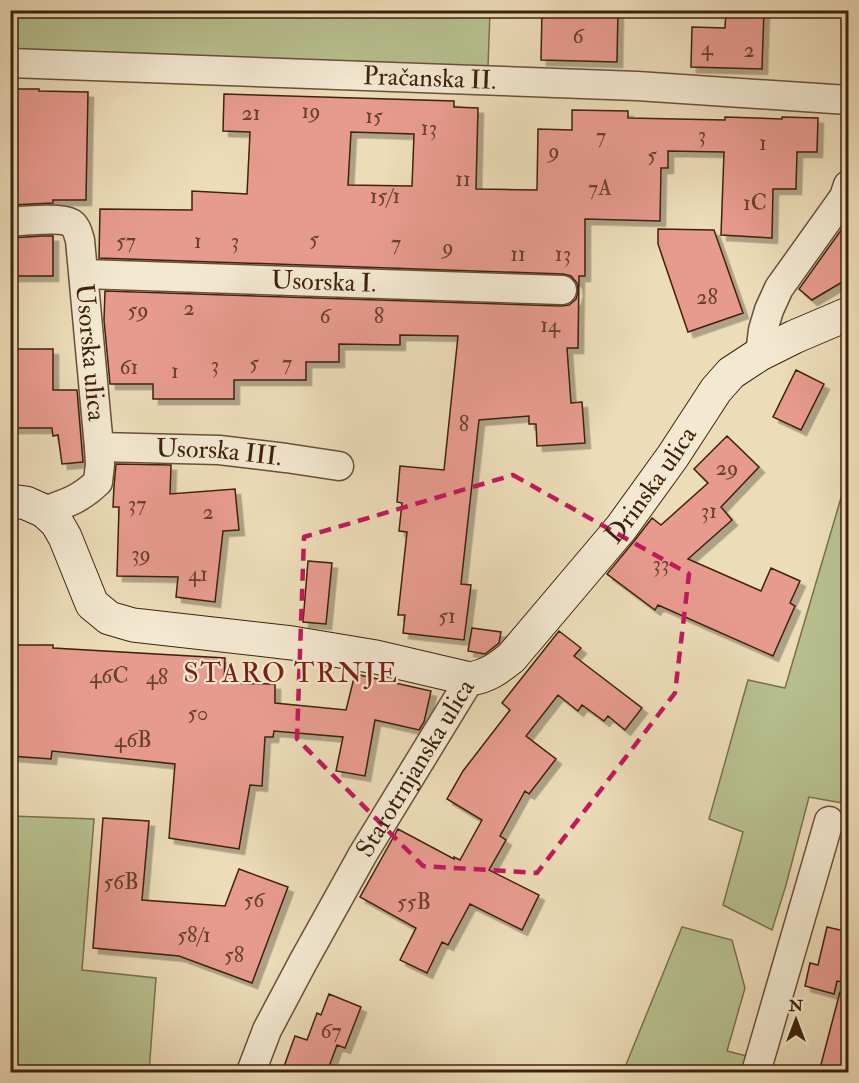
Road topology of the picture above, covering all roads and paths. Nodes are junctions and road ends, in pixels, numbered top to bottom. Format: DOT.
graph roads {
  1 [pos="10,63"];
  2 [pos="849,100"];
  3 [pos="849,185"];
  4 [pos="10,222"];
  5 [pos="84,274"];
  6 [pos="562,290"];
  7 [pos="849,314"];
  8 [pos="760,354"];
  9 [pos="99,447"];
  10 [pos="339,466"];
  11 [pos="10,501"];
  12 [pos="44,510"];
  13 [pos="470,679"];
  14 [pos="829,821"];
  15 [pos="251,1072"];
  16 [pos="756,1072"];
  1 -- 2 [label="street, Pračanska II."];
  3 -- 8 [label="street"];
  4 -- 5 [label="street, Usorska ulica"];
  5 -- 6 [label="street, Usorska I."];
  5 -- 9 [label="street, Usorska ulica"];
  7 -- 8 [label="street, Drinska ulica"];
  8 -- 13 [label="street, Drinska ulica"];
  9 -- 10 [label="street, Usorska III."];
  9 -- 12 [label="street, Usorska ulica"];
  11 -- 12 [label="street"];
  12 -- 13 [label="street, Starotrnjanska ulica"];
  13 -- 15 [label="street, Starotrnjanska ulica"];
  14 -- 16 [label="street"];
}
